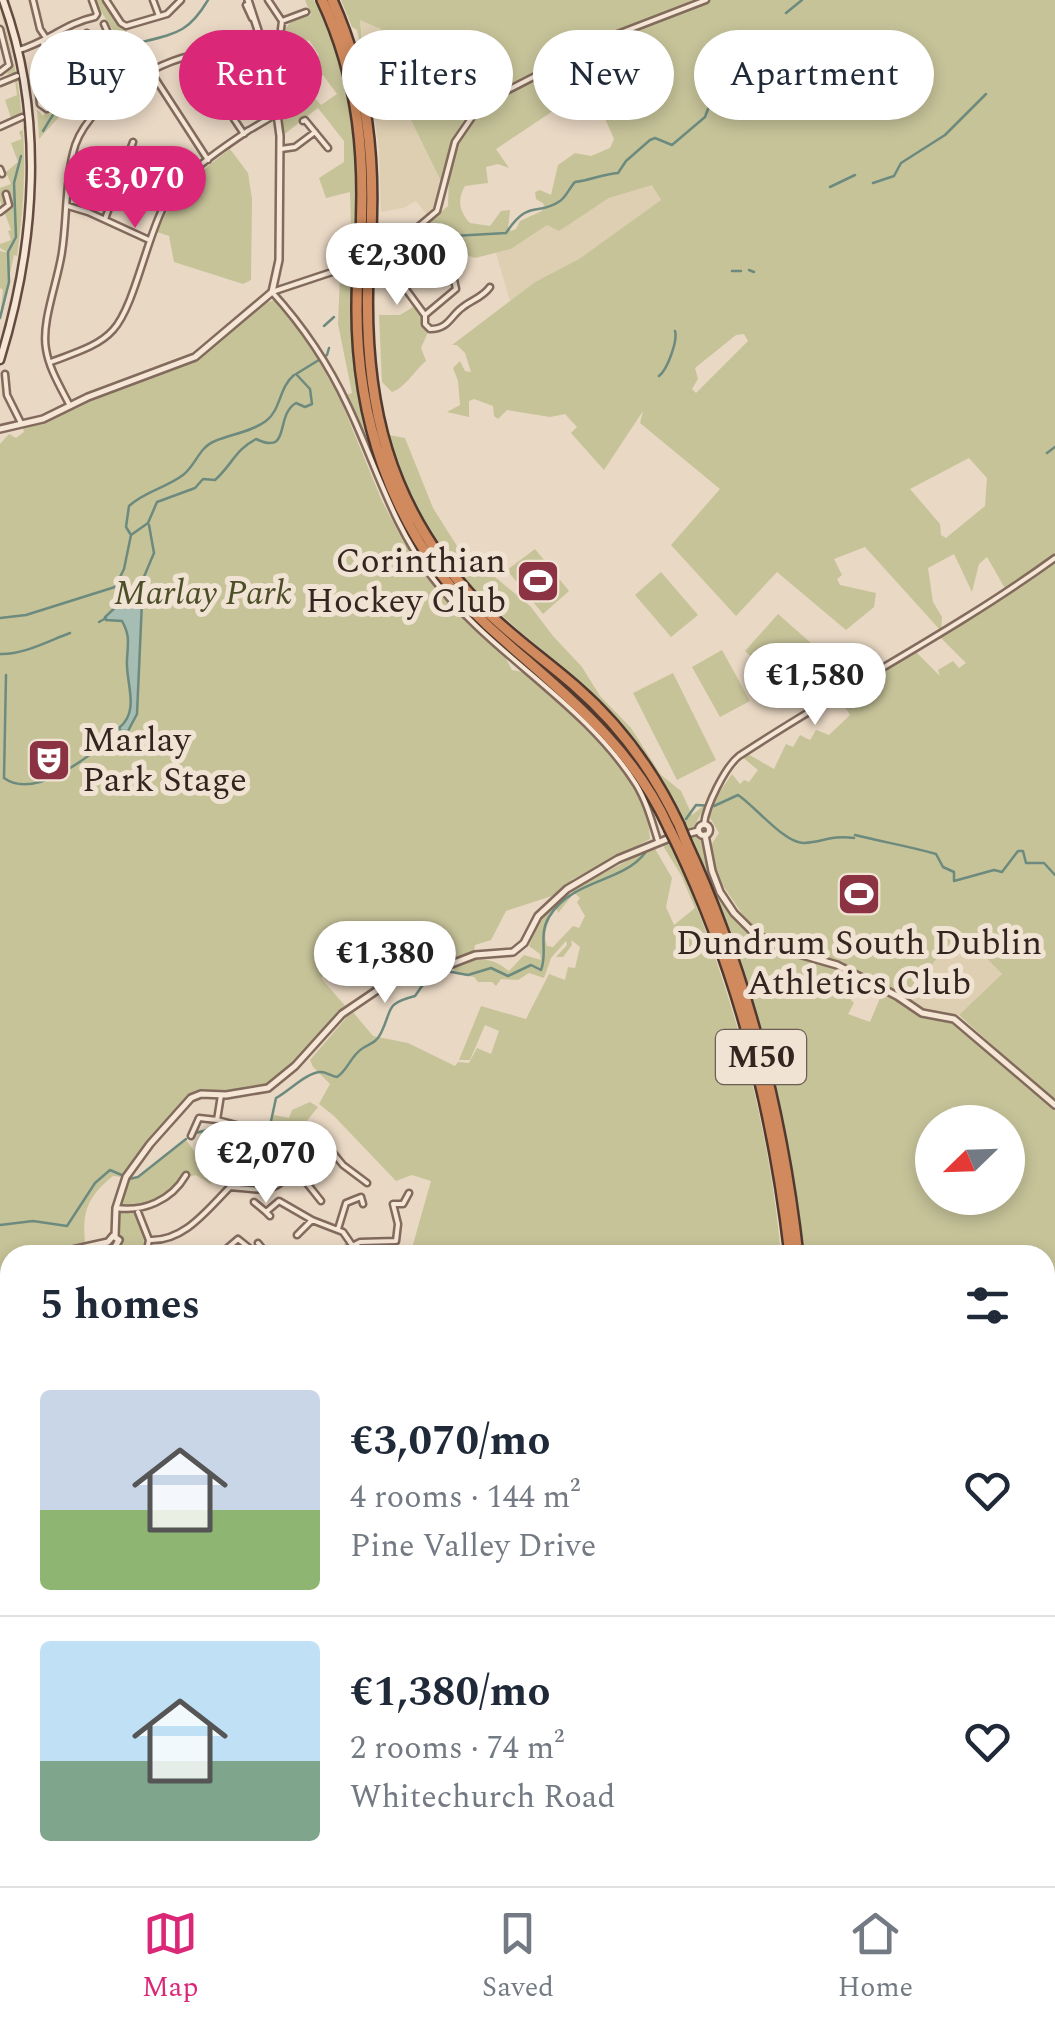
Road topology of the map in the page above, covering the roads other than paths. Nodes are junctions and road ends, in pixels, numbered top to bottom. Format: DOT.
graph roads {
  1 [pos="4,0"];
  2 [pos="33,0"];
  3 [pos="92,0"];
  4 [pos="106,0"];
  5 [pos="153,0"];
  6 [pos="181,0"];
  7 [pos="268,0"];
  8 [pos="322,0"];
  9 [pos="332,0"];
  10 [pos="706,0"];
  11 [pos="247,2"];
  12 [pos="306,12"];
  13 [pos="159,16"];
  14 [pos="282,21"];
  15 [pos="104,24"];
  16 [pos="0,29"];
  17 [pos="281,29"];
  18 [pos="40,30"];
  19 [pos="62,30"];
  20 [pos="108,30"];
  21 [pos="258,30"];
  22 [pos="30,47"];
  23 [pos="19,50"];
  24 [pos="159,69"];
  25 [pos="0,72"];
  26 [pos="17,76"];
  27 [pos="0,83"];
  28 [pos="159,84"];
  29 [pos="22,118"];
  30 [pos="91,120"];
  31 [pos="263,120"];
  32 [pos="277,120"];
  33 [pos="303,121"];
  34 [pos="0,127"];
  35 [pos="248,131"];
  36 [pos="315,132"];
  37 [pos="133,142"];
  38 [pos="281,148"];
  39 [pos="328,148"];
  40 [pos="208,160"];
  41 [pos="6,194"];
  42 [pos="68,206"];
  43 [pos="0,212"];
  44 [pos="105,219"];
  45 [pos="149,240"];
  46 [pos="390,248"];
  47 [pos="365,249"];
  48 [pos="442,278"];
  49 [pos="490,286"];
  50 [pos="272,292"];
  51 [pos="425,315"];
  52 [pos="3,338"];
  53 [pos="1,350"];
  54 [pos="0,360"];
  55 [pos="49,363"];
  56 [pos="5,374"];
  57 [pos="70,406"];
  58 [pos="20,423"];
  59 [pos="0,429"];
  60 [pos="1055,558"];
  61 [pos="704,824"];
  62 [pos="702,833"];
  63 [pos="658,841"];
  64 [pos="682,843"];
  65 [pos="222,1095"];
  66 [pos="1055,1105"];
  67 [pos="217,1120"];
  68 [pos="252,1128"];
  69 [pos="309,1128"];
  70 [pos="191,1135"];
  71 [pos="313,1136"];
  72 [pos="281,1151"];
  73 [pos="290,1154"];
  74 [pos="289,1172"];
  75 [pos="186,1175"];
  76 [pos="367,1184"];
  77 [pos="410,1193"];
  78 [pos="320,1200"];
  79 [pos="254,1202"];
  80 [pos="363,1204"];
  81 [pos="116,1208"];
  82 [pos="138,1212"];
  83 [pos="312,1220"];
  84 [pos="338,1230"];
  85 [pos="297,1235"];
  86 [pos="149,1240"];
  87 [pos="112,1244"];
  88 [pos="106,1245"];
  89 [pos="146,1245"];
  90 [pos="352,1245"];
  91 [pos="788,1245"];
  92 [pos="797,1245"];
  1 -- 23 [label="main road"];
  2 -- 18 [label="street"];
  3 -- 19 [label="street"];
  4 -- 13 [label="street"];
  5 -- 13 [label="street"];
  6 -- 13 [label="street"];
  7 -- 14 [label="street"];
  8 -- 47 [label="highway, M50"];
  9 -- 47 [label="highway, M50"];
  10 -- 46 [label="street"];
  11 -- 21 [label="street"];
  12 -- 14 [label="street"];
  14 -- 17 [label="street"];
  15 -- 20 [label="street"];
  16 -- 25 [label="street"];
  22 -- 23 [label="street"];
  23 -- 52 [label="main road"];
  24 -- 35 [label="street"];
  26 -- 27 [label="street"];
  28 -- 40 [label="street"];
  29 -- 34 [label="street"];
  30 -- 42 [label="street"];
  31 -- 35 [label="street"];
  32 -- 38 [label="street"];
  33 -- 36 [label="street"];
  35 -- 40 [label="street"];
  36 -- 38 [label="street"];
  36 -- 39 [label="street"];
  37 -- 44 [label="street"];
  38 -- 50 [label="street"];
  40 -- 45 [label="street"];
  41 -- 43 [label="street"];
  42 -- 44 [label="street"];
  42 -- 55 [label="street"];
  44 -- 45 [label="street"];
  45 -- 55 [label="street"];
  46 -- 50 [label="street"];
  46 -- 51 [label="street"];
  47 -- 64 [label="highway, M50, bridge"];
  48 -- 51 [label="street"];
  49 -- 51 [label="street"];
  50 -- 57 [label="street"];
  50 -- 63 [label="street"];
  52 -- 53 [label="main road"];
  53 -- 54 [label="main road"];
  55 -- 57 [label="street"];
  56 -- 58 [label="street"];
  57 -- 58 [label="street"];
  58 -- 59 [label="street"];
  60 -- 61 [label="street"];
  61 -- 62 [label="street"];
  62 -- 63 [label="street"];
  62 -- 66 [label="street"];
  63 -- 65 [label="street"];
  64 -- 91 [label="highway, M50"];
  64 -- 92 [label="highway, M50"];
  65 -- 67 [label="street"];
  65 -- 81 [label="street"];
  67 -- 68 [label="street"];
  67 -- 70 [label="street"];
  69 -- 71 [label="street"];
  71 -- 73 [label="street"];
  71 -- 76 [label="street"];
  72 -- 73 [label="street"];
  73 -- 74 [label="street"];
  74 -- 78 [label="street"];
  74 -- 86 [label="street"];
  75 -- 82 [label="street"];
  77 -- 90 [label="street"];
  79 -- 83 [label="street"];
  80 -- 84 [label="street"];
  81 -- 82 [label="street"];
  81 -- 87 [label="street"];
  82 -- 86 [label="street"];
  83 -- 84 [label="street"];
  83 -- 85 [label="street"];
  84 -- 90 [label="street"];
  86 -- 89 [label="street"];
  87 -- 88 [label="street"];
}
